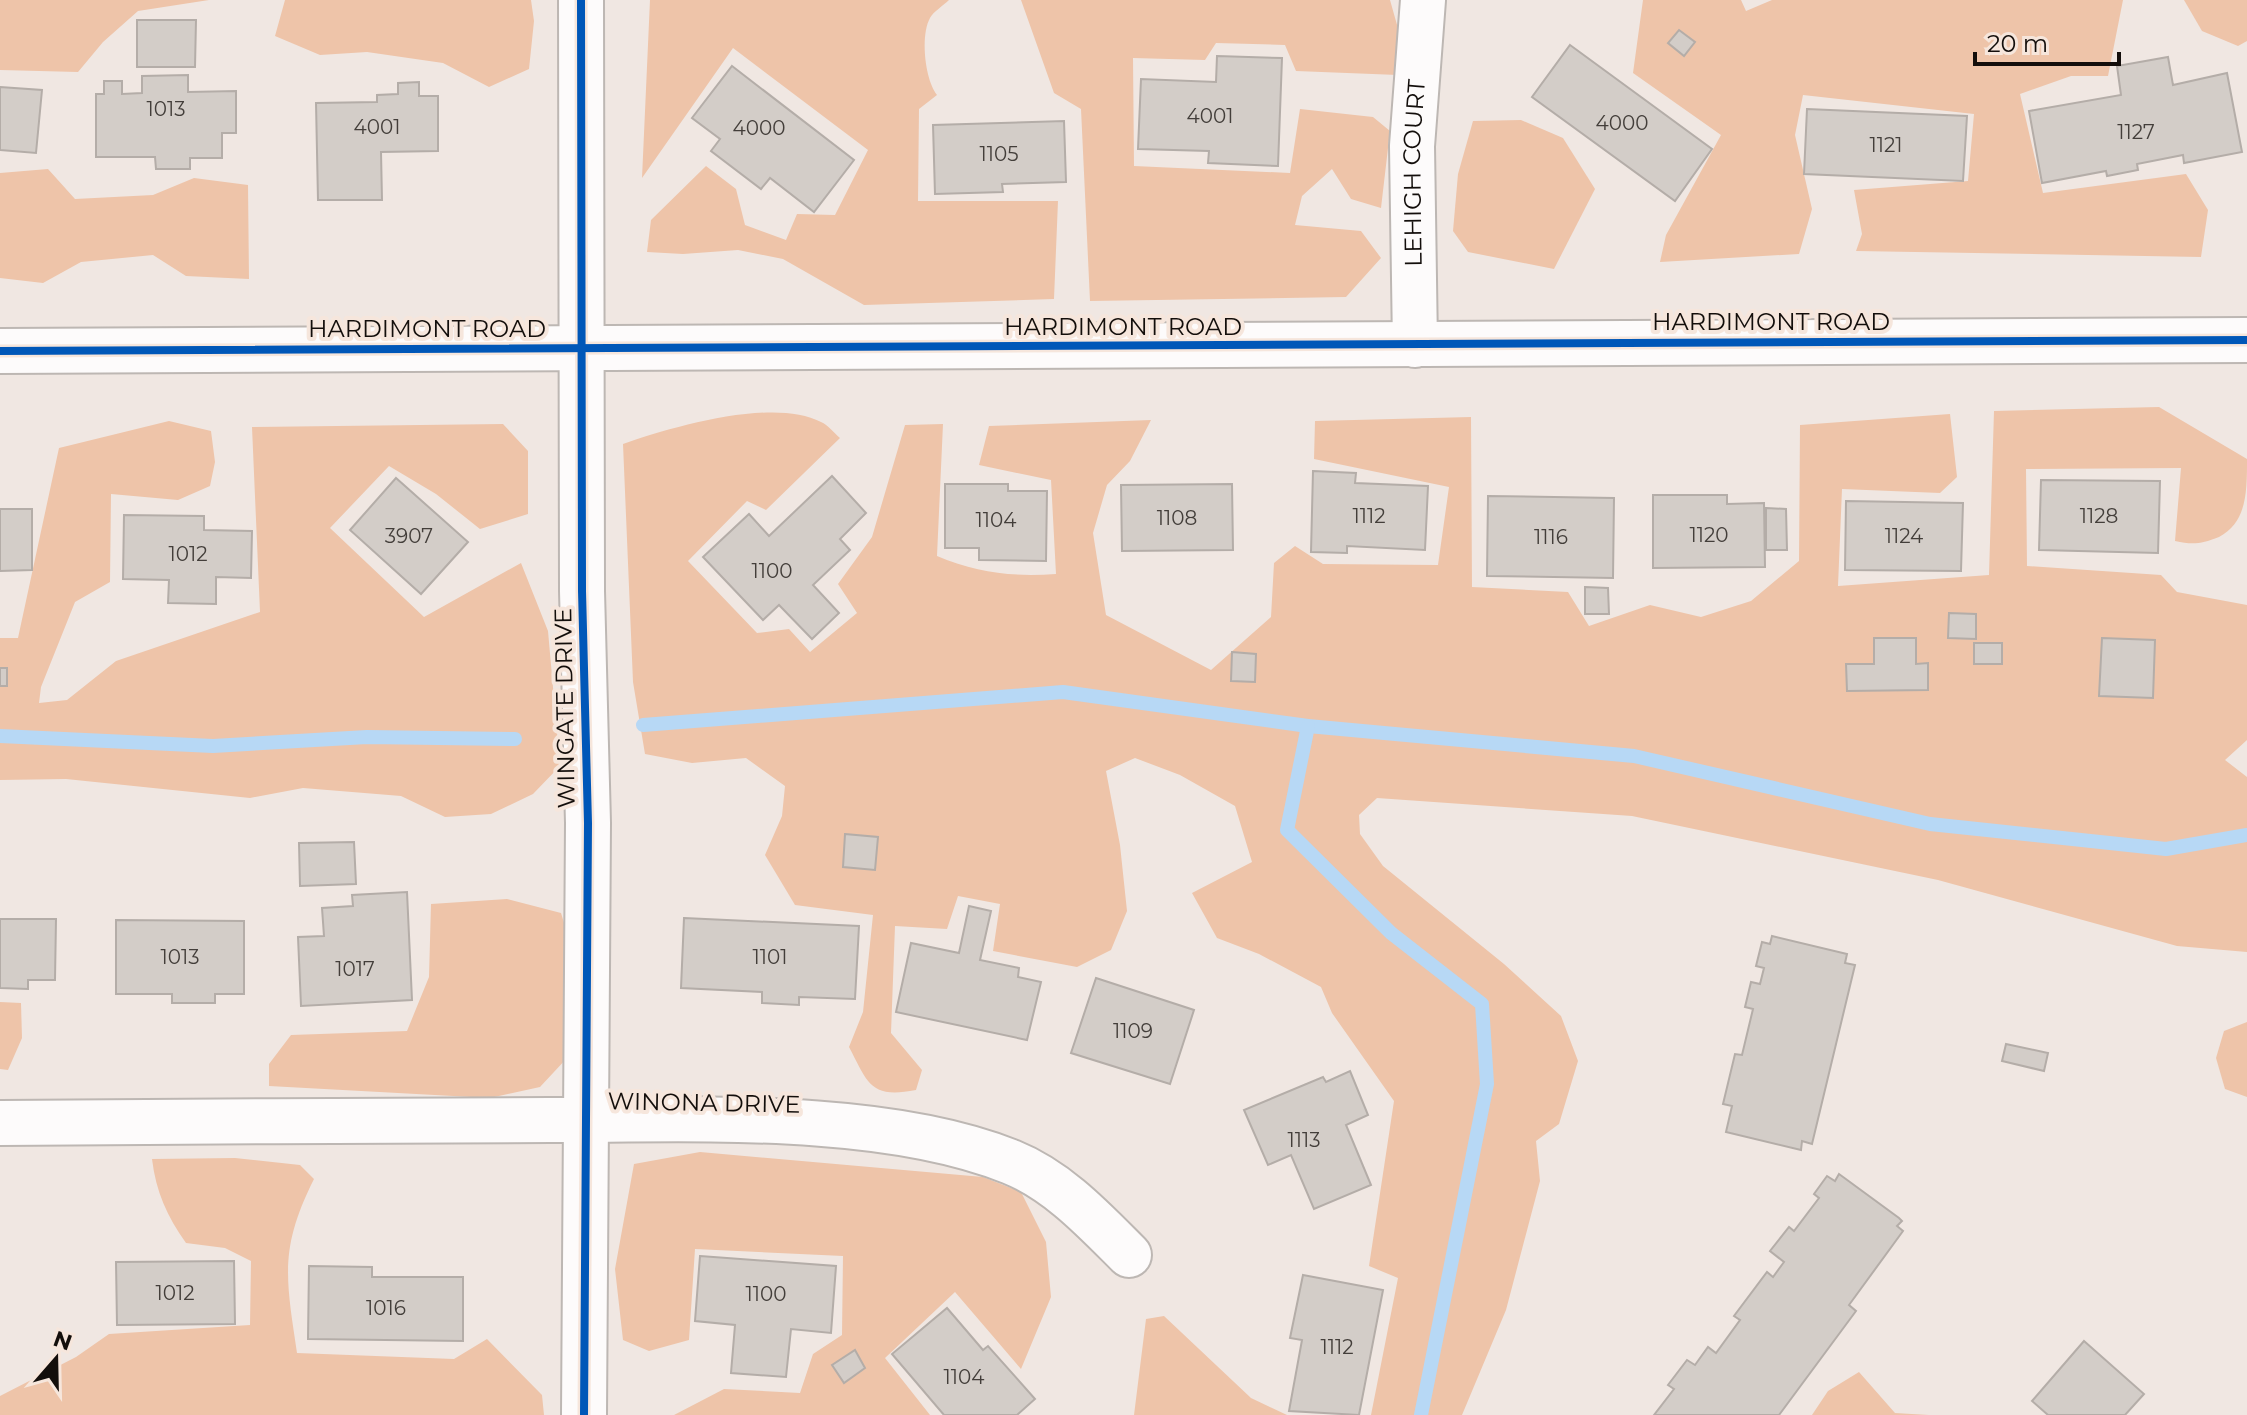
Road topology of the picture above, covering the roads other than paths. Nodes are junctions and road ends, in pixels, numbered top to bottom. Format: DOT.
graph roads {
  1 [pos="581,0"];
  2 [pos="1423,0"];
  3 [pos="2247,340"];
  4 [pos="1415,345"];
  5 [pos="581,349"];
  6 [pos="0,351"];
  7 [pos="588,1120"];
  8 [pos="0,1123"];
  9 [pos="1129,1255"];
  10 [pos="584,1415"];
  1 -- 5 [label="street, WINGATE DRIVE"];
  2 -- 4 [label="street, LEHIGH COURT"];
  3 -- 4 [label="street, HARDIMONT ROAD"];
  4 -- 5 [label="street, HARDIMONT ROAD"];
  5 -- 6 [label="street, HARDIMONT ROAD"];
  5 -- 7 [label="street, WINGATE DRIVE"];
  7 -- 8 [label="street, WINONA DRIVE"];
  7 -- 9 [label="street, WINONA DRIVE"];
  7 -- 10 [label="street, WINGATE DRIVE"];
}
